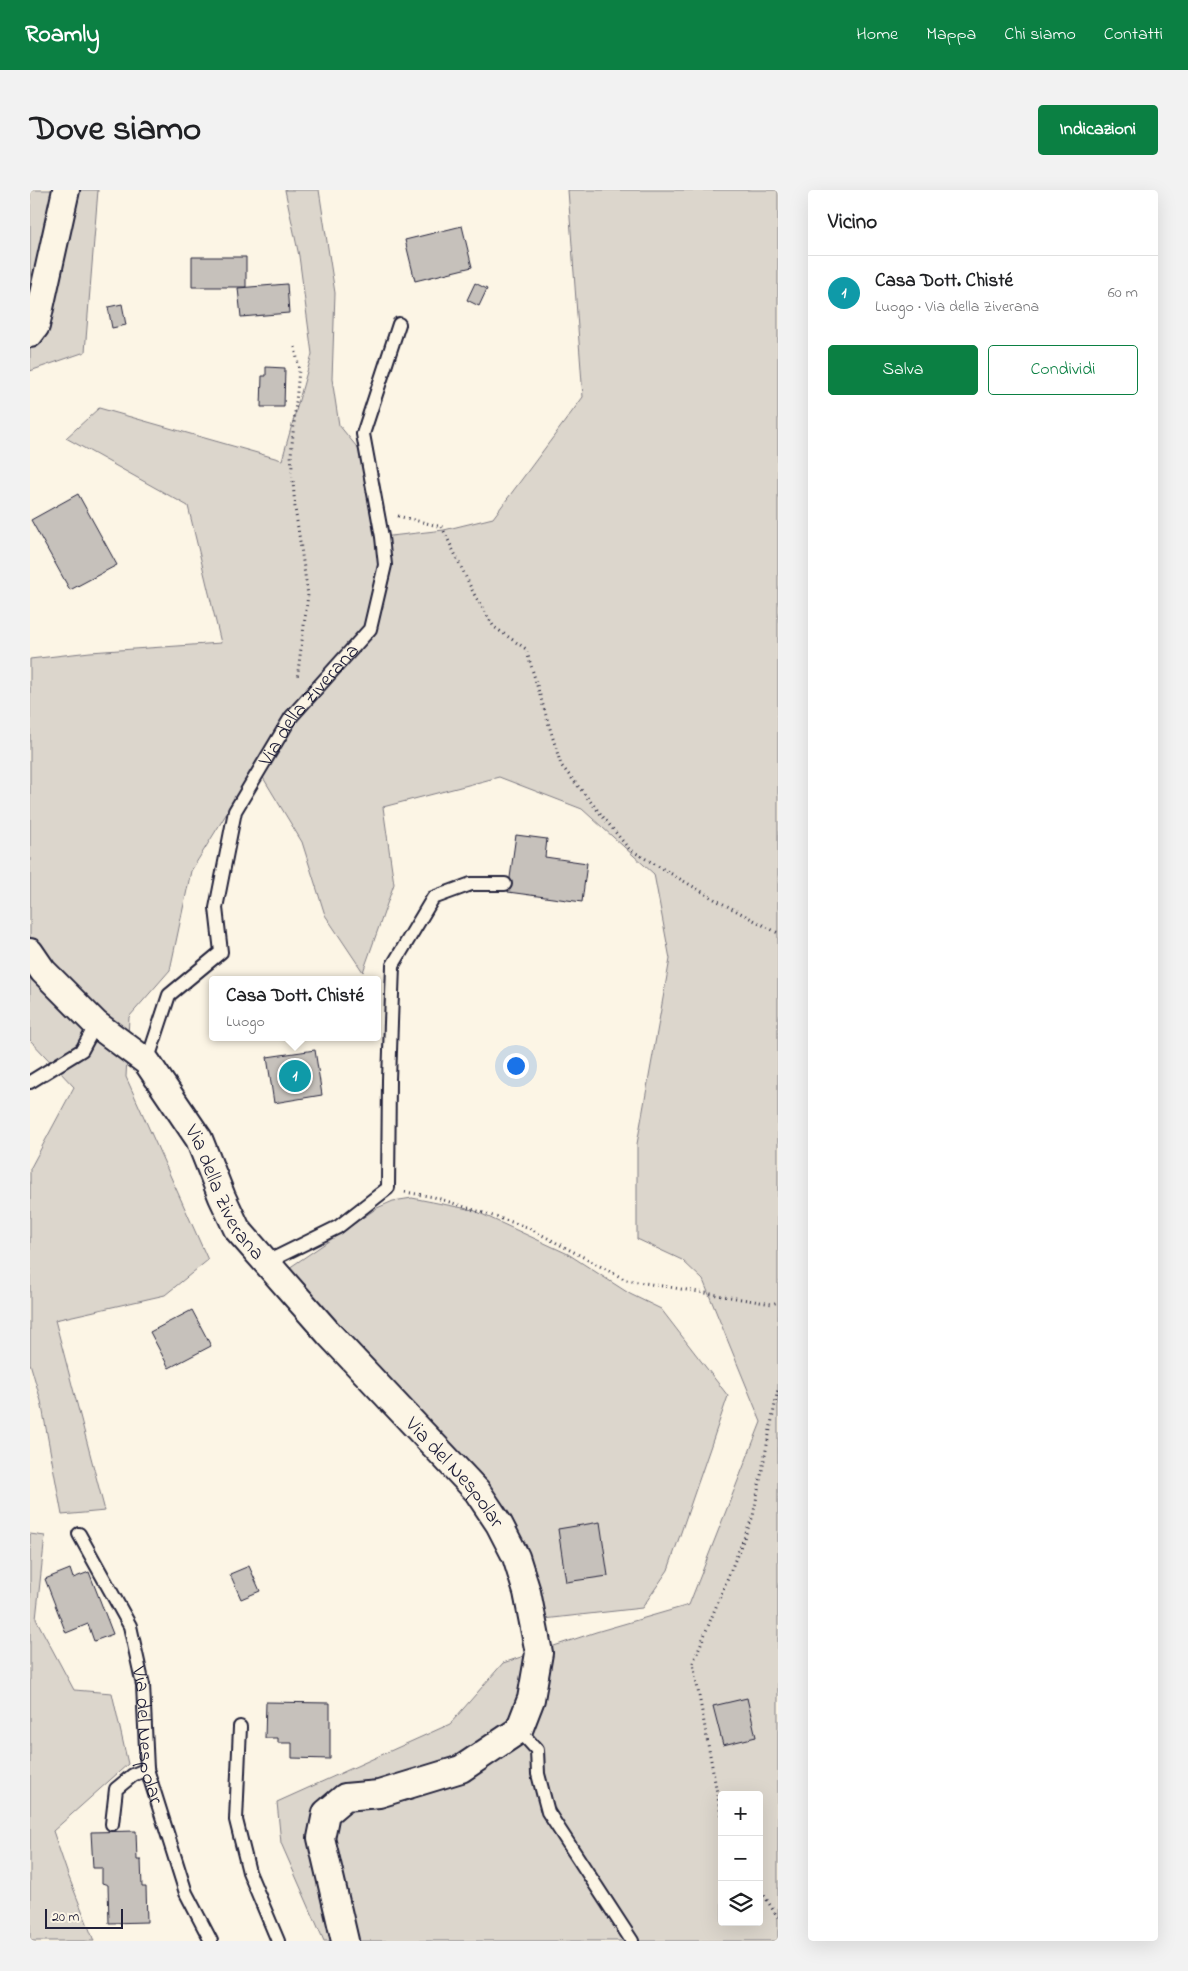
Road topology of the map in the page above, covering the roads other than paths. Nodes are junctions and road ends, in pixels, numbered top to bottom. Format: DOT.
graph roads {
  1 [pos="66,190"];
  2 [pos="399,324"];
  3 [pos="30,334"];
  4 [pos="505,884"];
  5 [pos="30,952"];
  6 [pos="96,1024"];
  7 [pos="147,1062"];
  8 [pos="30,1082"];
  9 [pos="265,1263"];
  10 [pos="79,1534"];
  11 [pos="240,1727"];
  12 [pos="520,1730"];
  13 [pos="147,1769"];
  14 [pos="112,1824"];
  15 [pos="211,1941"];
  16 [pos="278,1941"];
  17 [pos="345,1941"];
  18 [pos="632,1941"];
  1 -- 3 [label="street"];
  2 -- 7 [label="lane, Via della Ziverana"];
  4 -- 9 [label="lane, Via della Ziverana"];
  5 -- 6 [label="street, Via della Ziverana"];
  6 -- 7 [label="street, Via della Ziverana"];
  6 -- 8 [label="lane"];
  7 -- 9 [label="street, Via della Ziverana"];
  9 -- 12 [label="street, Via del Nespolar"];
  10 -- 13 [label="lane, Via del Nespolar"];
  11 -- 16 [label="lane"];
  12 -- 17 [label="street"];
  12 -- 18 [label="lane"];
  13 -- 14 [label="lane"];
  13 -- 15 [label="lane, Via del Nespolar"];
}
